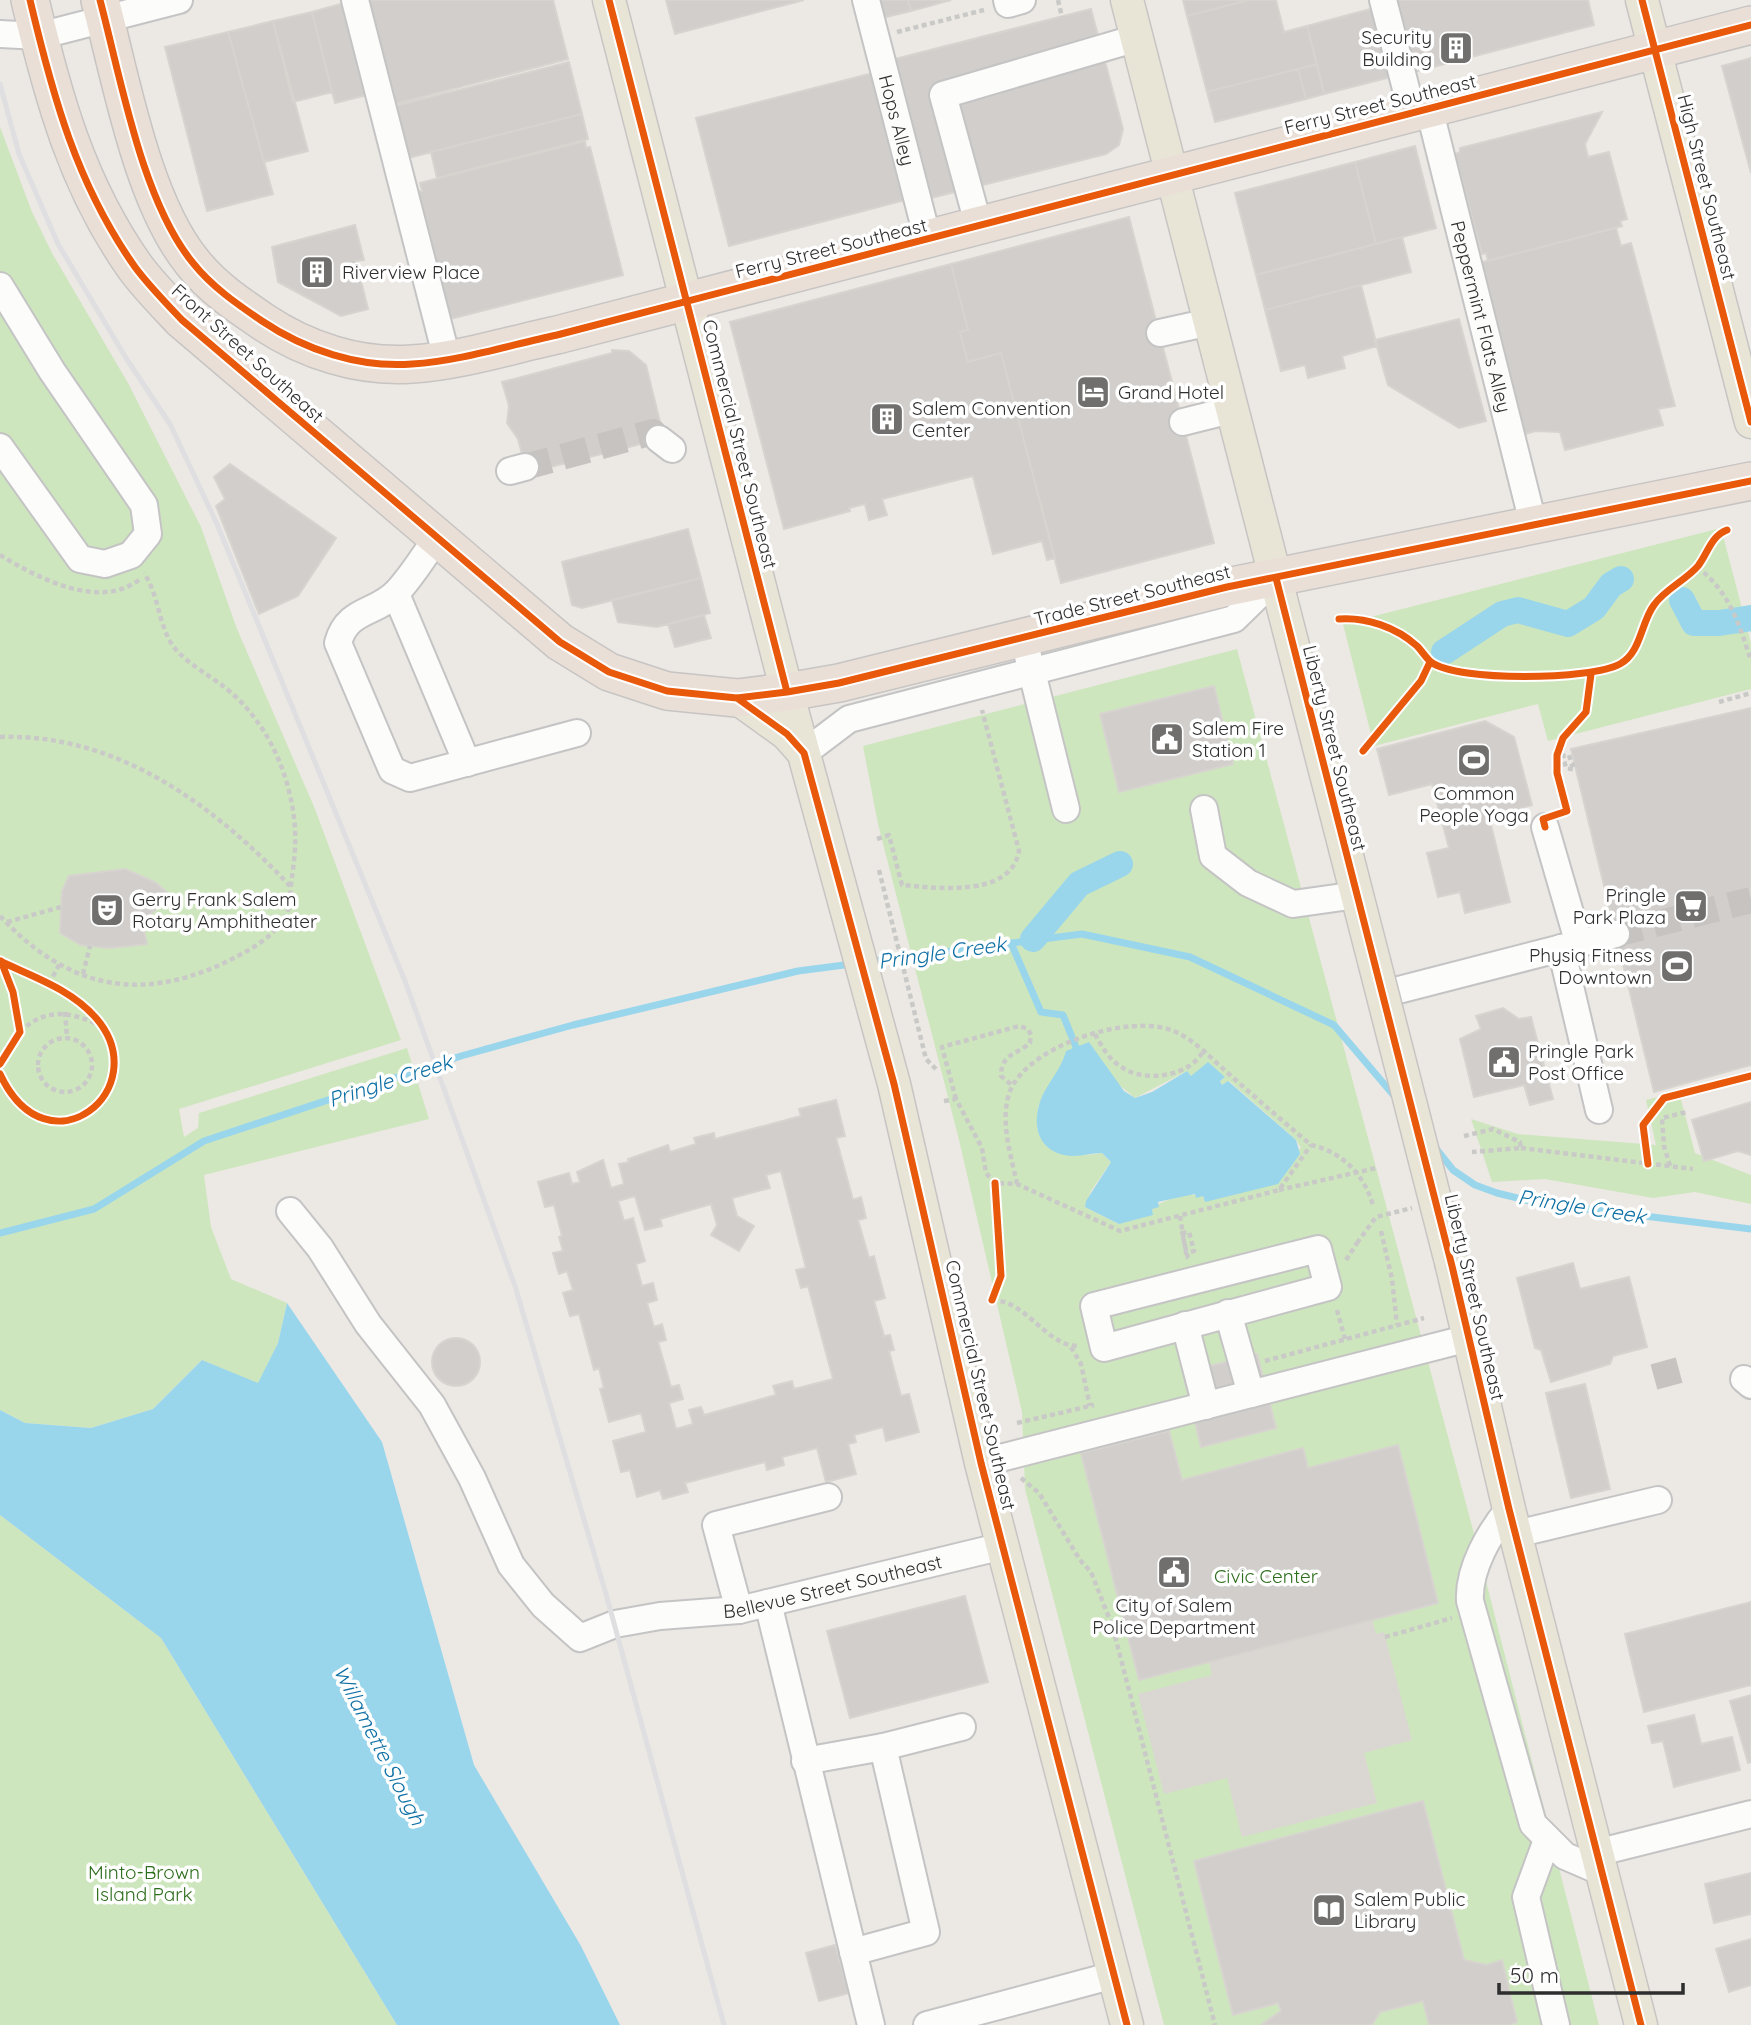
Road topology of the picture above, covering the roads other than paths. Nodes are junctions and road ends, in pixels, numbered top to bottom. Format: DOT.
graph roads {
  1 [pos="30,0"];
  2 [pos="179,0"];
  3 [pos="355,0"];
  4 [pos="610,0"];
  5 [pos="866,0"];
  6 [pos="1127,0"];
  7 [pos="1383,0"];
  8 [pos="1642,0"];
  9 [pos="102,9"];
  10 [pos="1751,25"];
  11 [pos="0,34"];
  12 [pos="39,36"];
  13 [pos="1137,38"];
  14 [pos="1655,49"];
  15 [pos="1421,110"];
  16 [pos="1172,174"];
  17 [pos="979,227"];
  18 [pos="928,240"];
  19 [pos="0,286"];
  20 [pos="687,301"];
  21 [pos="1210,322"];
  22 [pos="1160,333"];
  23 [pos="447,359"];
  24 [pos="1231,410"];
  25 [pos="1183,422"];
  26 [pos="1751,422"];
  27 [pos="0,447"];
  28 [pos="1751,481"];
  29 [pos="1534,527"];
  30 [pos="436,539"];
  31 [pos="1276,578"];
  32 [pos="396,594"];
  33 [pos="535,622"];
  34 [pos="1027,655"];
  35 [pos="787,692"];
  36 [pos="737,698"];
  37 [pos="577,733"];
  38 [pos="804,753"];
  39 [pos="467,762"];
  40 [pos="1066,809"];
  41 [pos="1204,809"];
  42 [pos="1545,827"];
  43 [pos="1357,895"];
  44 [pos="1616,934"];
  45 [pos="1570,946"];
  46 [pos="1382,994"];
  47 [pos="1599,1111"];
  48 [pos="290,1211"];
  49 [pos="1228,1313"];
  50 [pos="1185,1325"];
  51 [pos="1469,1338"];
  52 [pos="1251,1394"];
  53 [pos="1206,1406"];
  54 [pos="982,1463"];
  55 [pos="828,1497"];
  56 [pos="1658,1500"];
  57 [pos="1513,1522"];
  58 [pos="1003,1546"];
  59 [pos="768,1602"];
  60 [pos="739,1610"];
  61 [pos="962,1727"];
  62 [pos="883,1748"];
  63 [pos="804,1761"];
  64 [pos="1751,1814"];
  65 [pos="1547,1840"];
  66 [pos="1598,1862"];
  67 [pos="853,1952"];
  68 [pos="1114,1975"];
  69 [pos="871,2025"];
  70 [pos="927,2025"];
  71 [pos="1127,2025"];
  72 [pos="1556,2025"];
  73 [pos="1641,2025"];
  1 -- 12 [label="highway, Front Street Southeast"];
  2 -- 9 [label="street"];
  3 -- 23 [label="street"];
  4 -- 20 [label="main road, Commercial Street Southeast"];
  5 -- 18 [label="street, Hops Alley"];
  6 -- 13 [label="main road, Liberty Street Southeast"];
  7 -- 15 [label="street, Peppermint Flats Alley"];
  8 -- 14 [label="main road, High Street Southeast"];
  9 -- 12 [label="street"];
  9 -- 23 [label="highway, Ferry Street Southeast"];
  10 -- 14 [label="highway, Ferry Street Southeast"];
  11 -- 12 [label="street"];
  12 -- 30 [label="highway, Front Street Southeast"];
  13 -- 16 [label="main road, Liberty Street Southeast"];
  13 -- 17 [label="street"];
  14 -- 15 [label="highway, Ferry Street Southeast"];
  14 -- 26 [label="main road, High Street Southeast"];
  15 -- 16 [label="highway, Ferry Street Southeast"];
  15 -- 29 [label="street, Peppermint Flats Alley"];
  16 -- 17 [label="highway, Ferry Street Southeast"];
  16 -- 21 [label="main road, Liberty Street Southeast"];
  17 -- 18 [label="highway, Ferry Street Southeast"];
  18 -- 20 [label="highway, Ferry Street Southeast"];
  19 -- 27 [label="street"];
  20 -- 23 [label="highway, Ferry Street Southeast"];
  20 -- 35 [label="main road, Commercial Street Southeast"];
  21 -- 22 [label="street"];
  21 -- 24 [label="main road, Liberty Street Southeast"];
  24 -- 25 [label="street"];
  24 -- 31 [label="main road, Liberty Street Southeast"];
  28 -- 29 [label="highway, Trade Street Southeast"];
  29 -- 31 [label="highway, Trade Street Southeast"];
  30 -- 32 [label="street"];
  30 -- 33 [label="highway, Front Street Southeast"];
  31 -- 34 [label="highway, Trade Street Southeast"];
  31 -- 43 [label="main road, Liberty Street Southeast"];
  32 -- 39 [label="street"];
  32 -- 39 [label="street"];
  33 -- 36 [label="highway, Trade Street Southeast"];
  34 -- 35 [label="highway, Trade Street Southeast"];
  34 -- 38 [label="street, Trade Street Southeast"];
  34 -- 40 [label="street"];
  35 -- 36 [label="highway, Trade Street Southeast"];
  35 -- 38 [label="main road, Commercial Street Southeast"];
  36 -- 38 [label="main road"];
  37 -- 39 [label="street"];
  38 -- 54 [label="main road, Commercial Street Southeast"];
  41 -- 43 [label="street"];
  42 -- 45 [label="street"];
  43 -- 46 [label="main road, Liberty Street Southeast, bridge"];
  44 -- 45 [label="street"];
  45 -- 46 [label="street"];
  45 -- 47 [label="street"];
  46 -- 51 [label="main road, Liberty Street Southeast, bridge"];
  48 -- 60 [label="street, Bellevue Street Southeast"];
  49 -- 50 [label="street"];
  49 -- 50 [label="street"];
  49 -- 52 [label="street"];
  50 -- 53 [label="street"];
  51 -- 52 [label="street"];
  51 -- 57 [label="main road, Liberty Street Southeast"];
  52 -- 53 [label="street"];
  53 -- 54 [label="street"];
  54 -- 58 [label="main road, Commercial Street Southeast"];
  55 -- 60 [label="street"];
  56 -- 57 [label="street"];
  57 -- 65 [label="street"];
  57 -- 66 [label="main road, Liberty Street Southeast"];
  58 -- 59 [label="street, Bellevue Street Southeast"];
  58 -- 68 [label="main road, Commercial Street Southeast"];
  59 -- 60 [label="street, Bellevue Street Southeast"];
  59 -- 63 [label="street"];
  61 -- 62 [label="street"];
  62 -- 63 [label="street"];
  62 -- 67 [label="street"];
  63 -- 67 [label="street"];
  64 -- 66 [label="street"];
  65 -- 66 [label="street"];
  65 -- 72 [label="street"];
  66 -- 73 [label="main road, Liberty Street Southeast"];
  67 -- 69 [label="street"];
  68 -- 70 [label="street"];
  68 -- 71 [label="main road, Commercial Street Southeast"];
}
